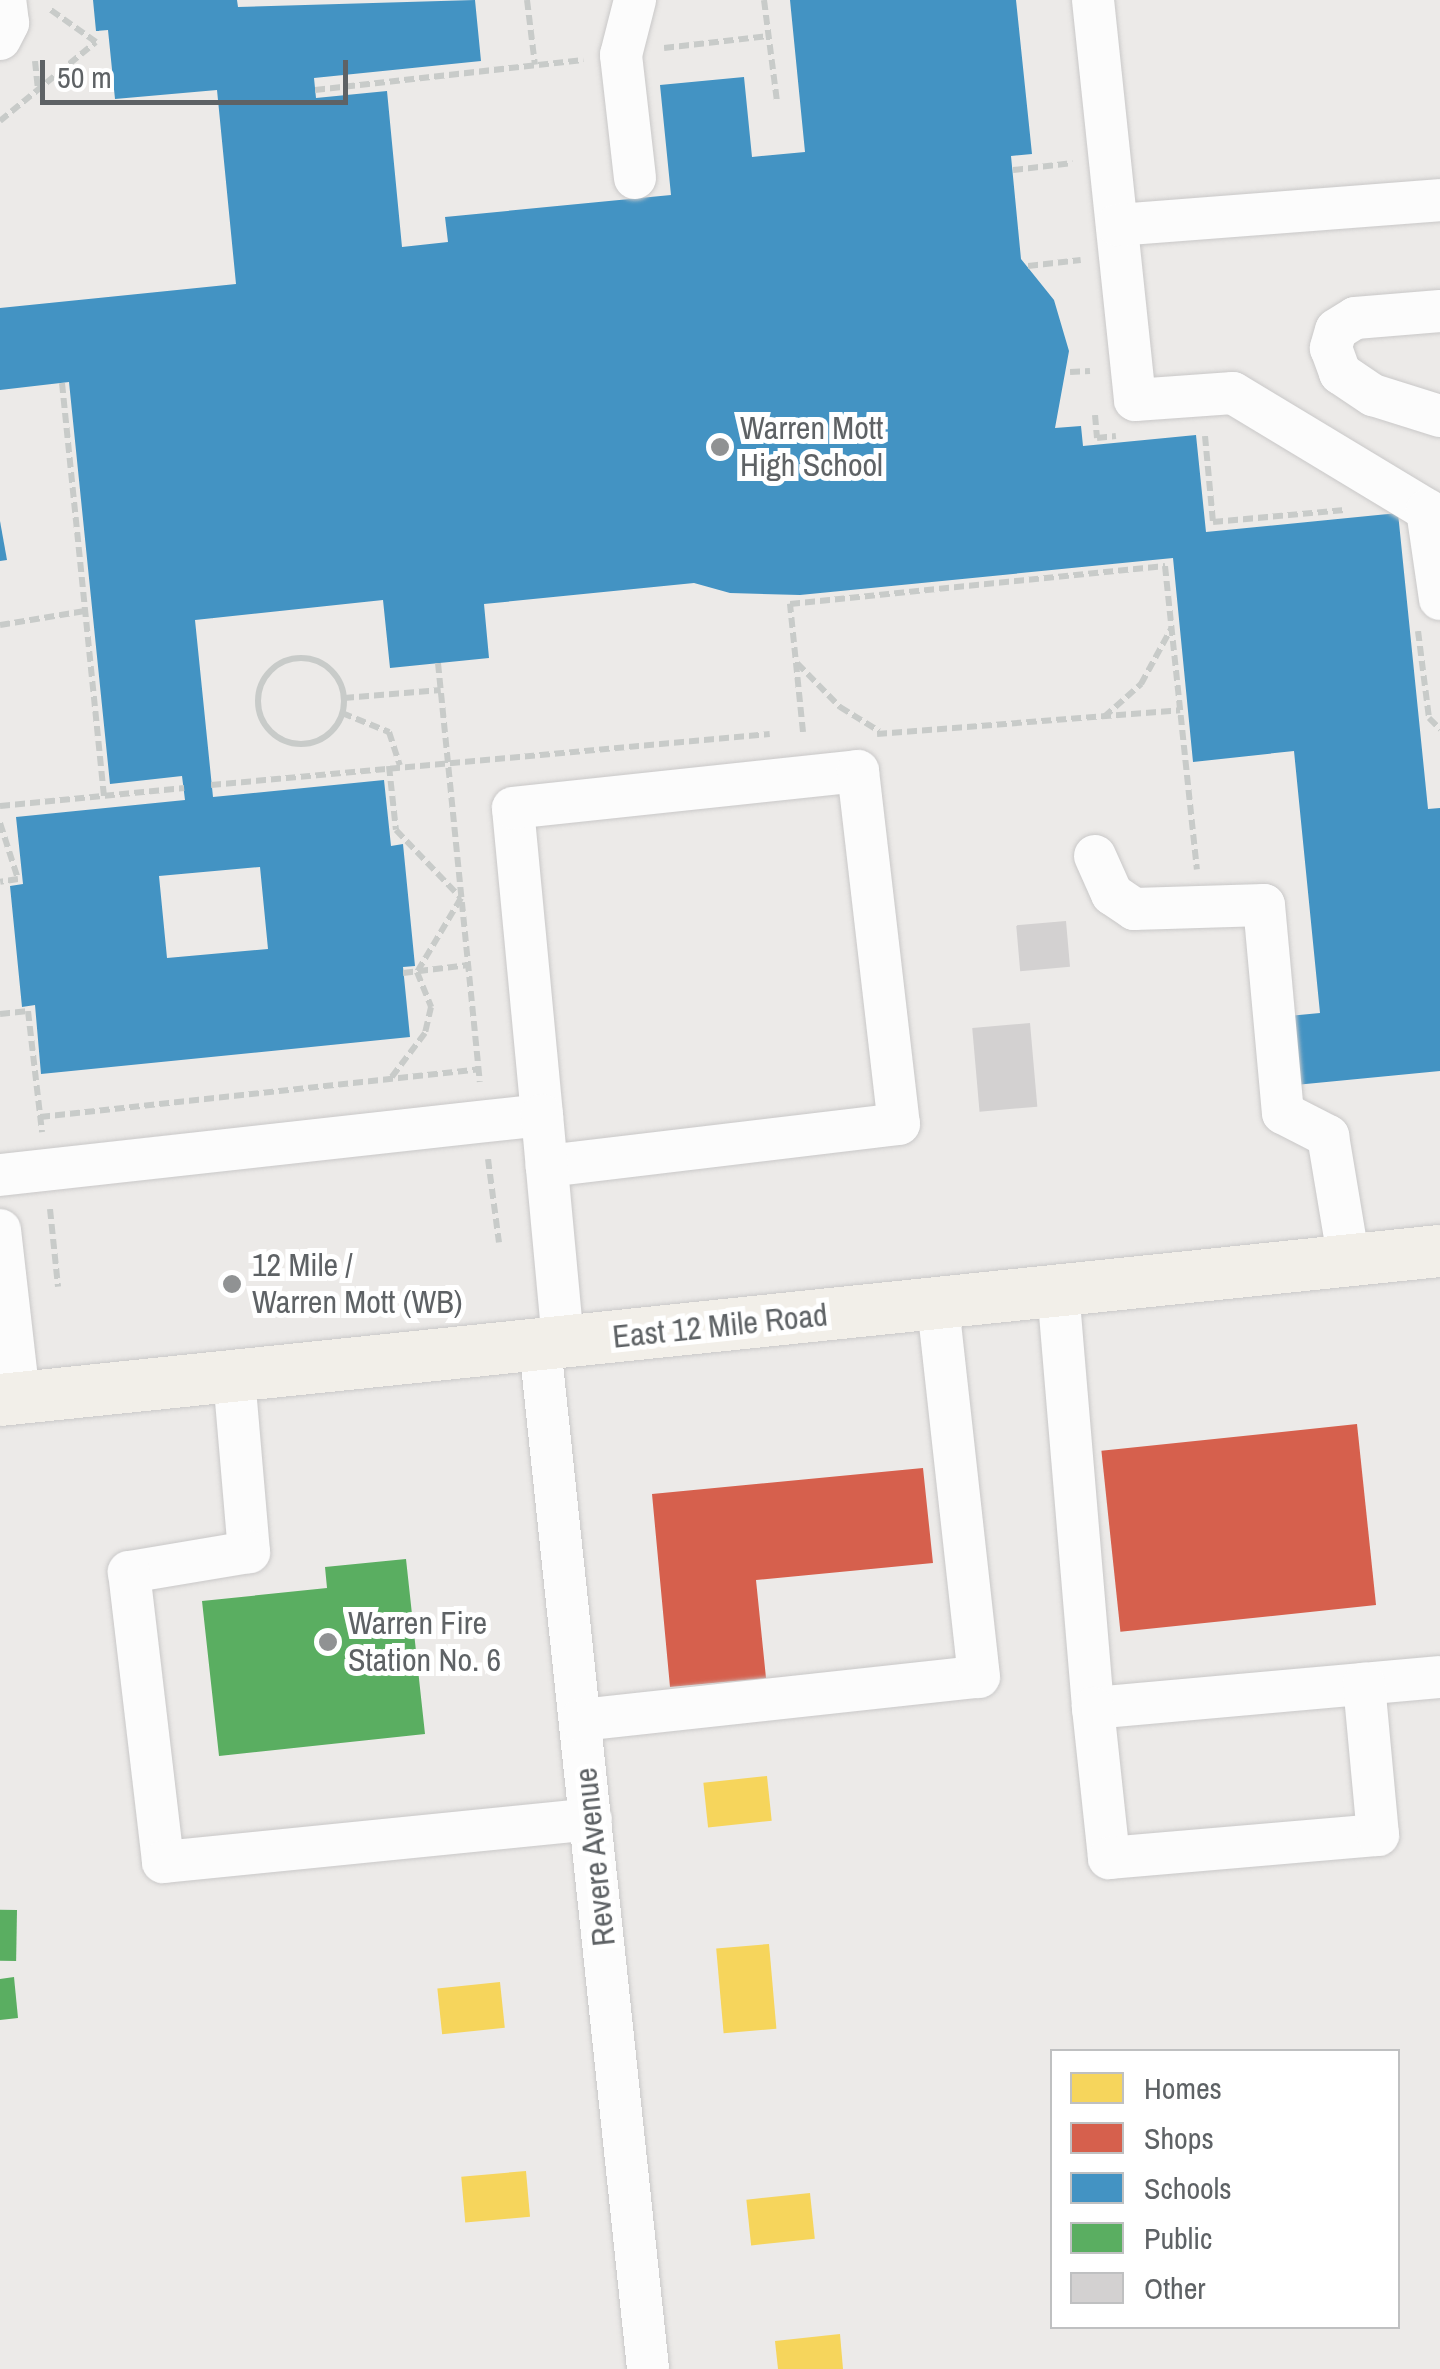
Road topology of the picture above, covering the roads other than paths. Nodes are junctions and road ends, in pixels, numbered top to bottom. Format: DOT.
graph roads {
  1 [pos="5,0"];
  2 [pos="636,0"];
  3 [pos="1093,0"];
  4 [pos="0,39"];
  5 [pos="635,178"];
  6 [pos="1440,200"];
  7 [pos="1117,224"];
  8 [pos="1440,311"];
  9 [pos="1440,416"];
  10 [pos="1440,599"];
  11 [pos="1095,856"];
  12 [pos="542,1115"];
  13 [pos="546,1166"];
  14 [pos="0,1175"];
  15 [pos="0,1230"];
  16 [pos="1439,1257"];
  17 [pos="1350,1261"];
  18 [pos="1058,1290"];
  19 [pos="938,1303"];
  20 [pos="551,1344"];
  21 [pos="234,1377"];
  22 [pos="10,1399"];
  23 [pos="1440,1676"];
  24 [pos="1364,1684"];
  25 [pos="1093,1708"];
  26 [pos="580,1720"];
  27 [pos="591,1819"];
  28 [pos="648,2369"];
  1 -- 4 [label="street"];
  2 -- 5 [label="street"];
  3 -- 7 [label="street"];
  6 -- 7 [label="street"];
  7 -- 10 [label="street"];
  8 -- 9 [label="street"];
  11 -- 17 [label="street"];
  12 -- 13 [label="street, Revere Avenue"];
  12 -- 13 [label="street, Revere Avenue"];
  12 -- 14 [label="street"];
  13 -- 20 [label="street, Revere Avenue"];
  15 -- 22 [label="street"];
  16 -- 17 [label="main road, East 12 Mile Road"];
  17 -- 18 [label="main road, East 12 Mile Road"];
  18 -- 19 [label="main road, East 12 Mile Road"];
  18 -- 25 [label="street"];
  19 -- 20 [label="main road, East 12 Mile Road"];
  19 -- 26 [label="street"];
  20 -- 21 [label="main road, East 12 Mile Road"];
  20 -- 26 [label="street, Revere Avenue"];
  21 -- 22 [label="main road, East 12 Mile Road"];
  21 -- 27 [label="street"];
  23 -- 24 [label="street"];
  24 -- 25 [label="street"];
  24 -- 25 [label="street"];
  26 -- 27 [label="street, Revere Avenue"];
  27 -- 28 [label="street, Revere Avenue"];
}
